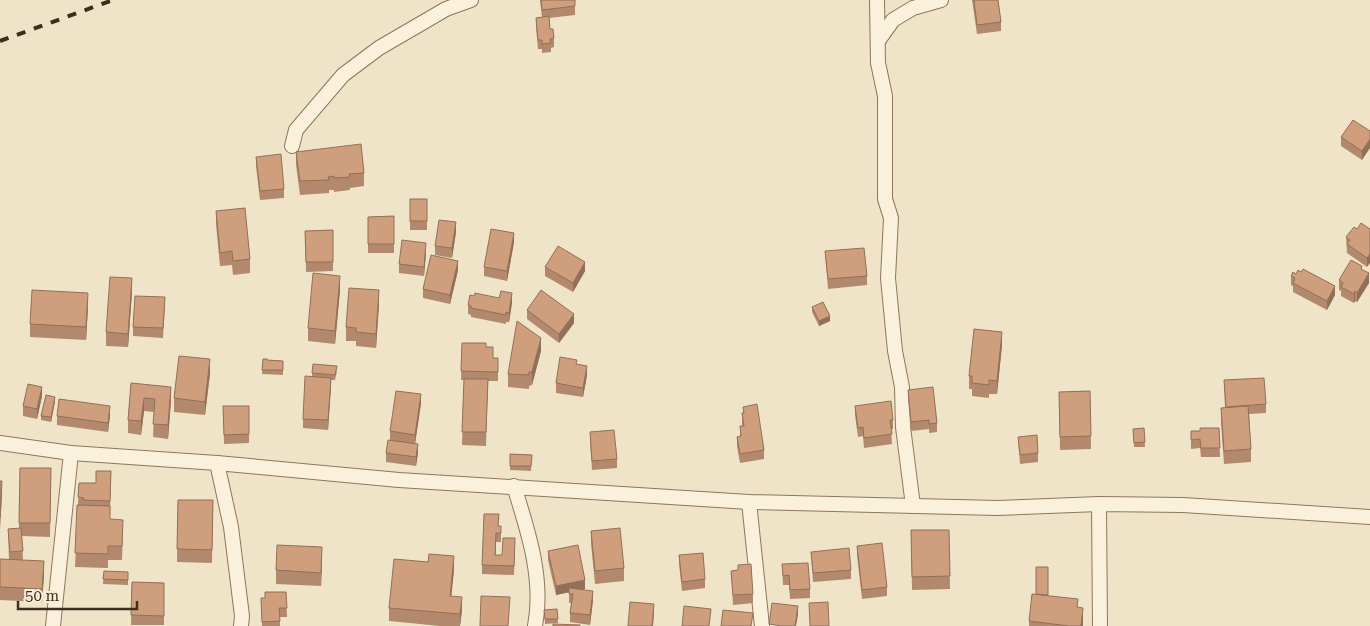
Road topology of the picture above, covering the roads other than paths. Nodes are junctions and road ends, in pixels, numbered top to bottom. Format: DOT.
graph roads {
  1 [pos="471,0"];
  2 [pos="877,0"];
  3 [pos="941,0"];
  4 [pos="878,41"];
  5 [pos="292,146"];
  6 [pos="0,443"];
  7 [pos="71,453"];
  8 [pos="218,463"];
  9 [pos="514,486"];
  10 [pos="749,502"];
  11 [pos="1099,504"];
  12 [pos="913,506"];
  13 [pos="1370,517"];
  14 [pos="53,626"];
  15 [pos="241,626"];
  16 [pos="535,626"];
  17 [pos="762,626"];
  18 [pos="1100,626"];
  1 -- 5 [label="street"];
  2 -- 4 [label="street"];
  3 -- 4 [label="street"];
  4 -- 12 [label="street"];
  6 -- 7 [label="street"];
  7 -- 8 [label="street"];
  7 -- 14 [label="street"];
  8 -- 9 [label="street"];
  8 -- 15 [label="street"];
  9 -- 10 [label="street"];
  9 -- 16 [label="street"];
  10 -- 12 [label="street"];
  10 -- 17 [label="street"];
  11 -- 12 [label="street"];
  11 -- 13 [label="street"];
  11 -- 18 [label="street"];
}
